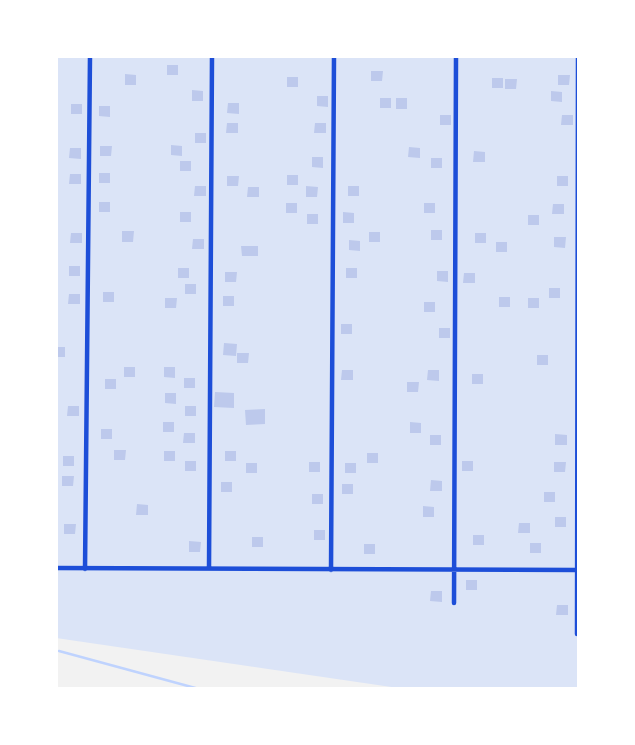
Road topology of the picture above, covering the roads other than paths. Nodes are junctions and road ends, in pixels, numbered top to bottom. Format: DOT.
graph roads {
  1 [pos="90,56"];
  2 [pos="212,56"];
  3 [pos="334,56"];
  4 [pos="456,56"];
  5 [pos="578,56"];
  6 [pos="56,568"];
  7 [pos="209,568"];
  8 [pos="85,569"];
  9 [pos="331,570"];
  10 [pos="453,570"];
  11 [pos="578,570"];
  12 [pos="454,604"];
  13 [pos="577,634"];
  1 -- 8 [label="street"];
  2 -- 7 [label="street"];
  3 -- 9 [label="street"];
  4 -- 10 [label="street"];
  5 -- 11 [label="street"];
  6 -- 8 [label="street"];
  7 -- 8 [label="street"];
  7 -- 9 [label="street"];
  9 -- 10 [label="street"];
  10 -- 11 [label="street"];
  10 -- 12 [label="street"];
  11 -- 13 [label="street"];
}
